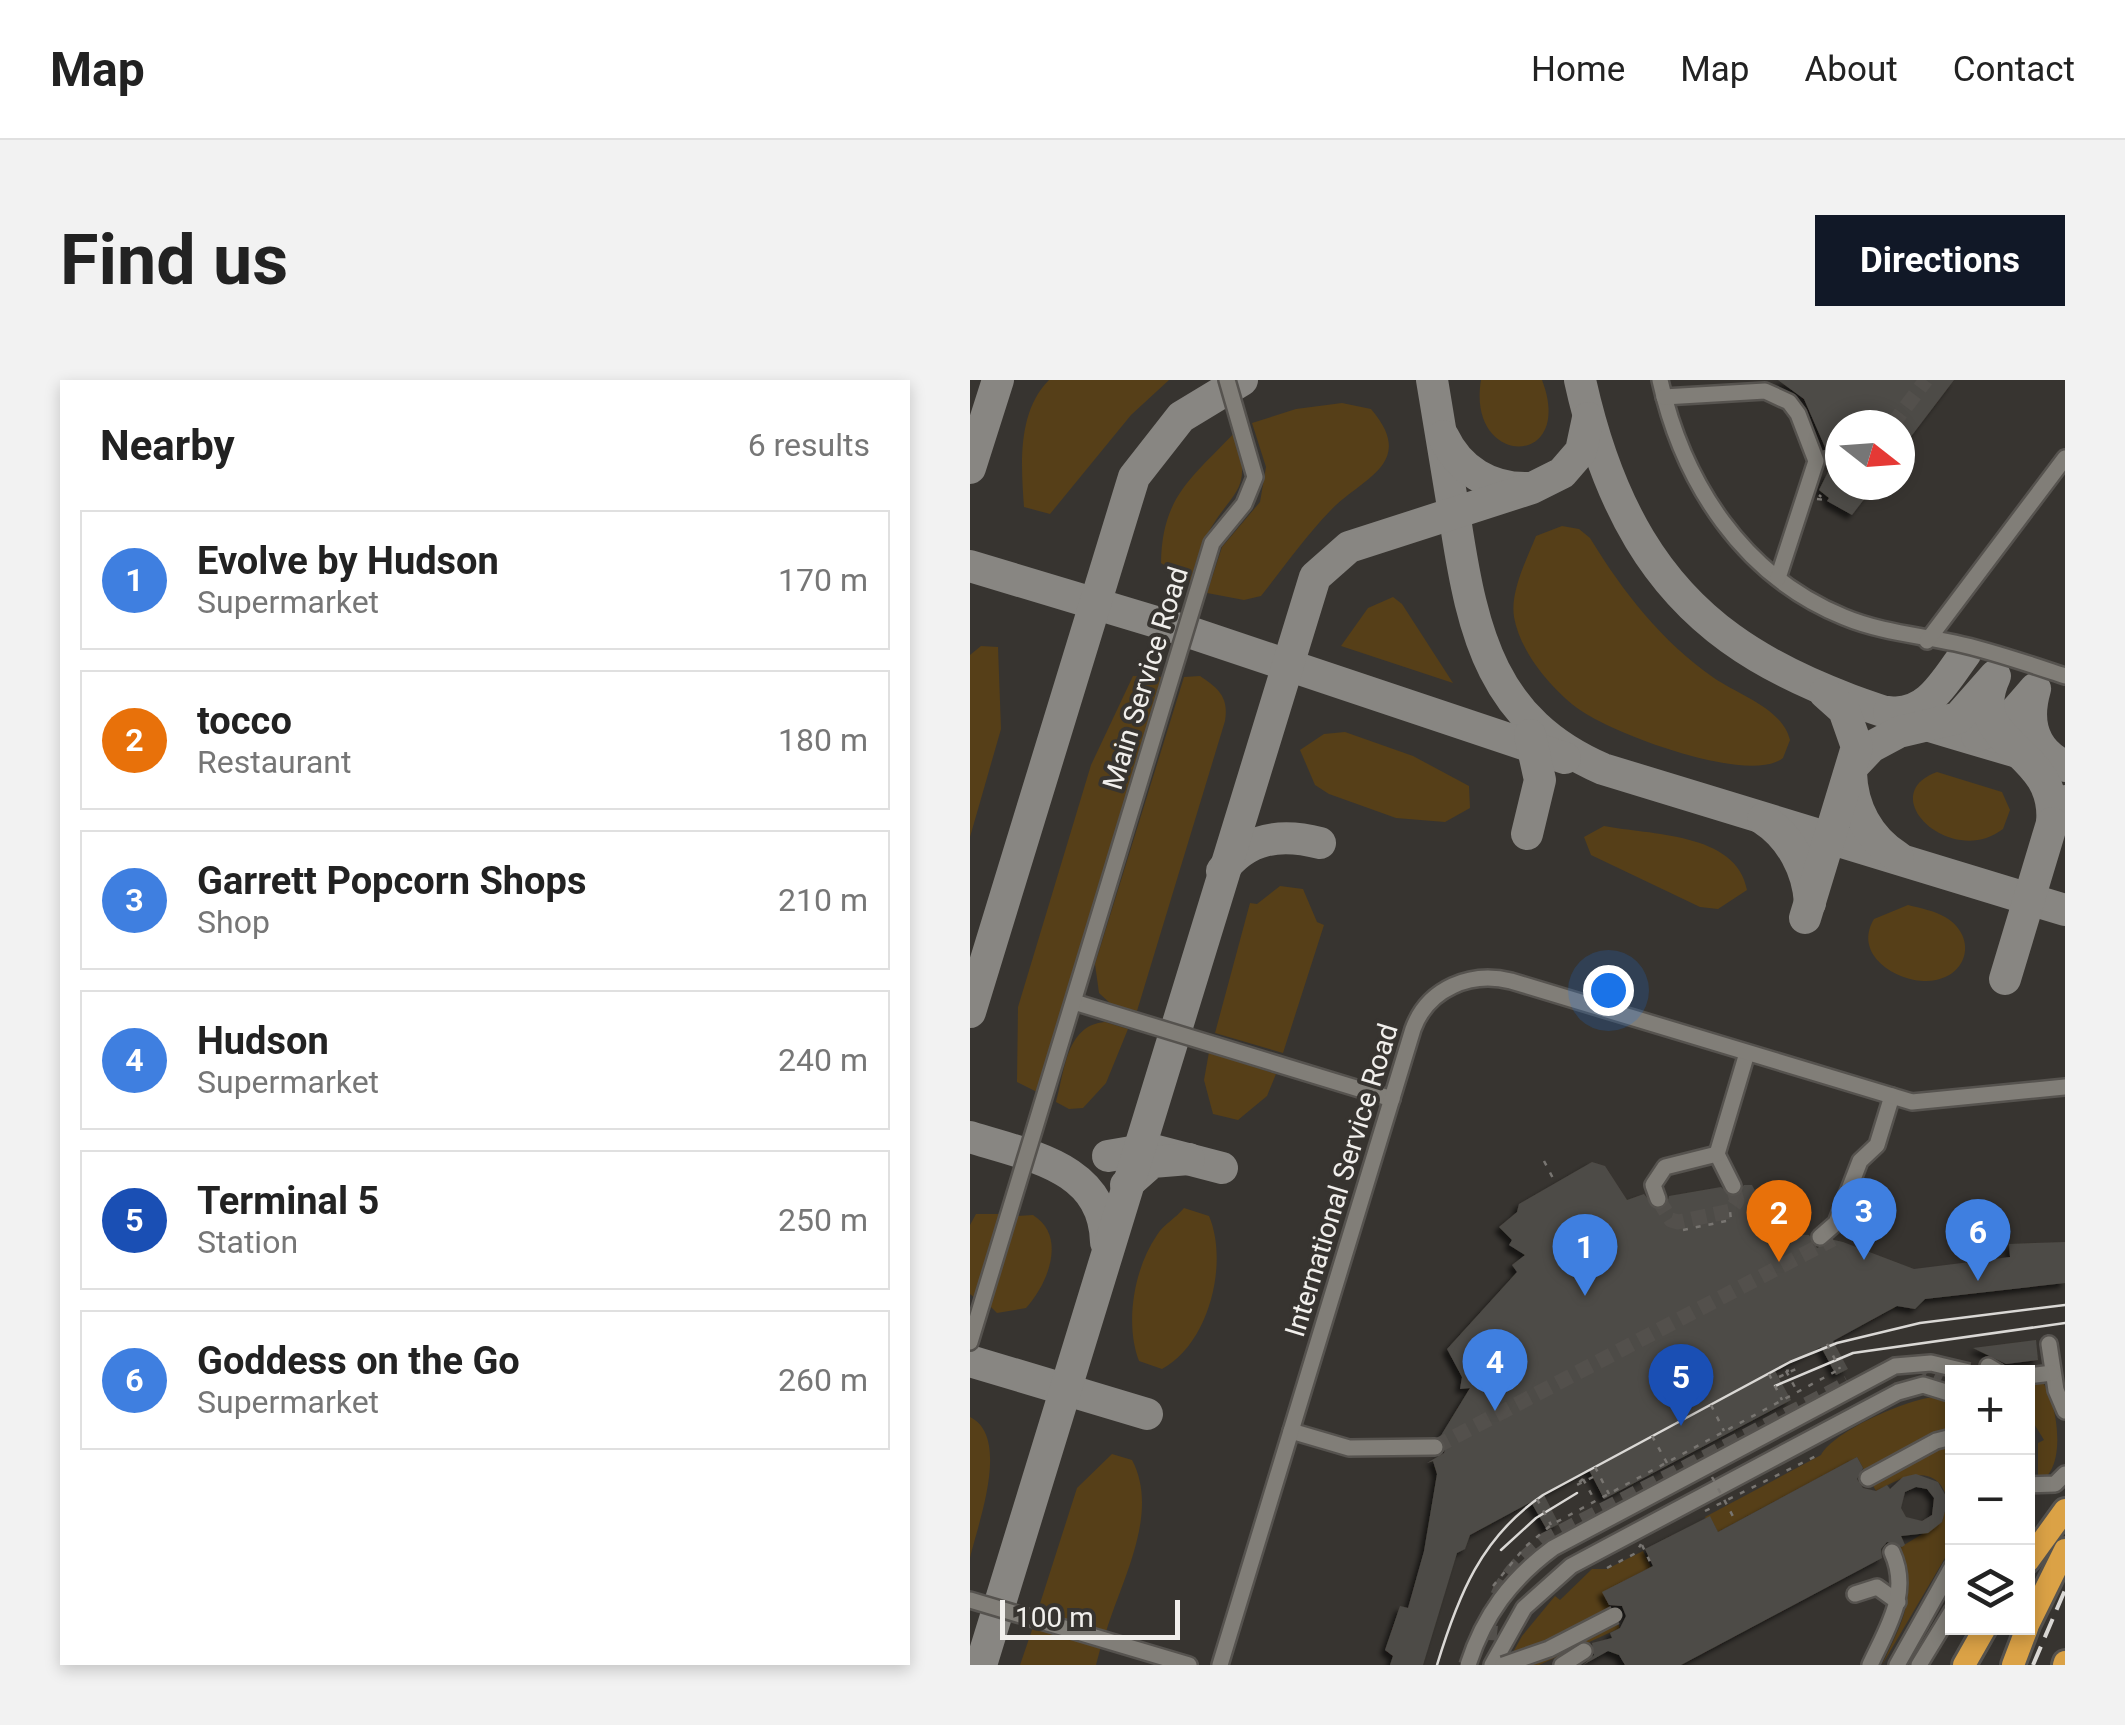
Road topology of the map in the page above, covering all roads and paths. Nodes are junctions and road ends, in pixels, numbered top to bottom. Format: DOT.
graph roads {
  1 [pos="1227,380"];
  2 [pos="1660,380"];
  3 [pos="1664,397"];
  4 [pos="2065,458"];
  5 [pos="1778,578"];
  6 [pos="1927,640"];
  7 [pos="2065,676"];
  8 [pos="1074,1002"];
  9 [pos="1747,1053"];
  10 [pos="2065,1087"];
  11 [pos="1892,1096"];
  12 [pos="1392,1099"];
  13 [pos="1717,1154"];
  14 [pos="1544,1161"];
  15 [pos="1556,1184"];
  16 [pos="1732,1186"];
  17 [pos="1658,1199"];
  18 [pos="1730,1212"];
  19 [pos="1690,1236"];
  20 [pos="1826,1238"];
  21 [pos="970,1342"];
  22 [pos="1827,1344"];
  23 [pos="2055,1350"];
  24 [pos="1945,1366"];
  25 [pos="1840,1369"];
  26 [pos="2052,1373"];
  27 [pos="1769,1374"];
  28 [pos="2035,1375"];
  29 [pos="1778,1378"];
  30 [pos="1945,1386"];
  31 [pos="1798,1390"];
  32 [pos="1782,1400"];
  33 [pos="1711,1405"];
  34 [pos="2065,1412"];
  35 [pos="1290,1431"];
  36 [pos="1724,1431"];
  37 [pos="1652,1436"];
  38 [pos="1945,1439"];
  39 [pos="1438,1442"];
  40 [pos="1820,1454"];
  41 [pos="1667,1463"];
  42 [pos="1706,1465"];
  43 [pos="1595,1467"];
  44 [pos="2065,1474"];
  45 [pos="1593,1477"];
  46 [pos="1868,1478"];
  47 [pos="2035,1485"];
  48 [pos="1609,1494"];
  49 [pos="1538,1499"];
  50 [pos="1594,1500"];
  51 [pos="2065,1510"];
  52 [pos="1701,1511"];
  53 [pos="1736,1522"];
  54 [pos="1551,1525"];
  55 [pos="2065,1550"];
  56 [pos="1892,1552"];
  57 [pos="2035,1552"];
  58 [pos="1652,1566"];
  59 [pos="1607,1568"];
  60 [pos="1945,1580"];
  61 [pos="1855,1594"];
  62 [pos="970,1600"];
  63 [pos="1898,1602"];
  64 [pos="2035,1610"];
  65 [pos="1615,1616"];
  66 [pos="1945,1622"];
  67 [pos="1981,1635"];
  68 [pos="2024,1635"];
  69 [pos="1488,1640"];
  70 [pos="1584,1651"];
  71 [pos="1189,1665"];
  72 [pos="1220,1665"];
  73 [pos="1468,1665"];
  74 [pos="1490,1665"];
  75 [pos="1503,1665"];
  76 [pos="1562,1665"];
  77 [pos="1870,1665"];
  78 [pos="1897,1665"];
  79 [pos="1918,1665"];
  80 [pos="1964,1665"];
  81 [pos="2013,1665"];
  1 -- 8 [label="street, Main Service Road"];
  2 -- 3 [label="street"];
  3 -- 5 [label="street"];
  3 -- 5 [label="street"];
  4 -- 6 [label="street"];
  5 -- 6 [label="street"];
  6 -- 7 [label="street"];
  8 -- 12 [label="street"];
  8 -- 21 [label="street, Main Service Road"];
  9 -- 11 [label="street, International Service Road"];
  9 -- 12 [label="street, International Service Road"];
  9 -- 13 [label="street"];
  10 -- 11 [label="street, International Service Road"];
  11 -- 20 [label="street"];
  12 -- 35 [label="street, International Service Road"];
  13 -- 16 [label="street"];
  13 -- 17 [label="street"];
  14 -- 15 [label="path"];
  18 -- 19 [label="path"];
  22 -- 25 [label="path, bridge"];
  23 -- 26 [label="street"];
  24 -- 73 [label="street, bridge"];
  26 -- 28 [label="street"];
  26 -- 34 [label="street"];
  27 -- 32 [label="path, bridge"];
  29 -- 31 [label="path, bridge"];
  30 -- 74 [label="street"];
  33 -- 36 [label="path, bridge"];
  35 -- 39 [label="street"];
  35 -- 72 [label="street, International Service Road"];
  37 -- 41 [label="path, bridge"];
  38 -- 46 [label="street"];
  40 -- 52 [label="path"];
  42 -- 53 [label="path, bridge"];
  43 -- 48 [label="path, bridge"];
  44 -- 47 [label="street"];
  45 -- 50 [label="path, bridge"];
  49 -- 54 [label="path, bridge"];
  51 -- 57 [label="highway"];
  55 -- 64 [label="highway"];
  56 -- 63 [label="street"];
  58 -- 59 [label="path"];
  60 -- 78 [label="street"];
  61 -- 63 [label="street"];
  62 -- 71 [label="street"];
  63 -- 77 [label="street"];
  65 -- 75 [label="street, bridge"];
  66 -- 79 [label="street"];
  67 -- 80 [label="highway"];
  68 -- 81 [label="highway"];
  69 -- 74 [label="street"];
  70 -- 76 [label="street"];
}
